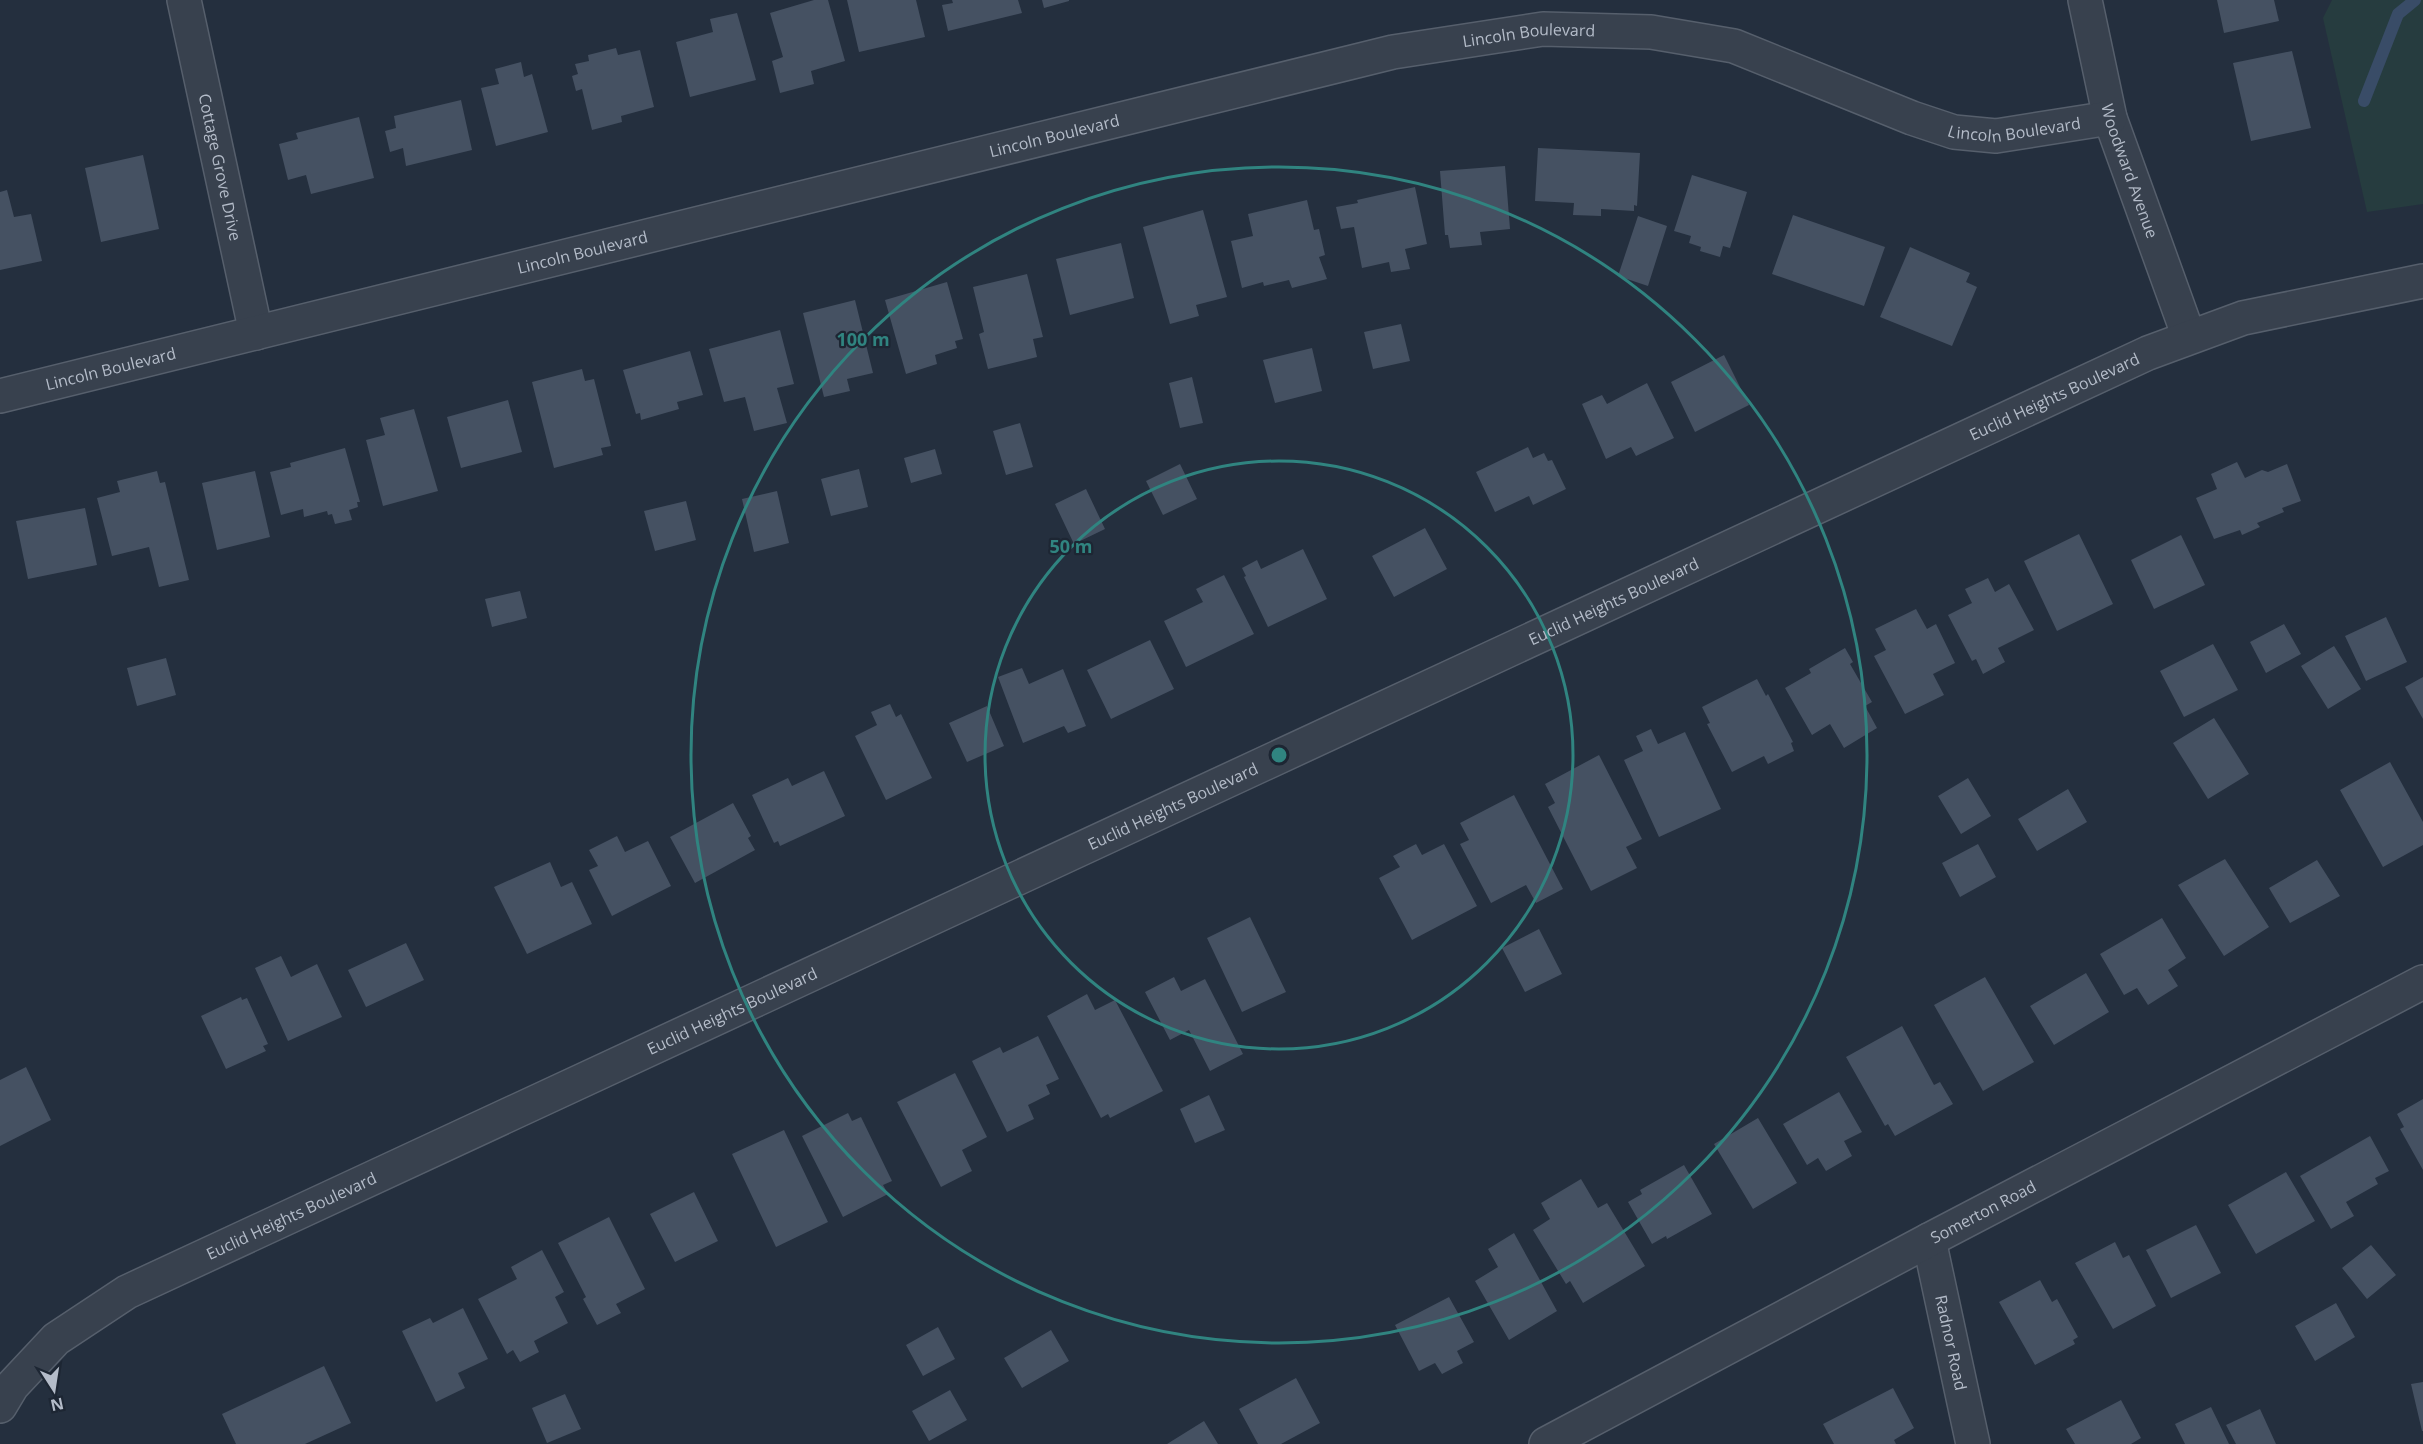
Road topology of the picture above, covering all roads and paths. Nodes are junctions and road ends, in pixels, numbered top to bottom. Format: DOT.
graph roads {
  1 [pos="184,0"];
  2 [pos="2085,0"];
  3 [pos="2110,118"];
  4 [pos="2423,281"];
  5 [pos="256,333"];
  6 [pos="2189,337"];
  7 [pos="0,396"];
  8 [pos="2423,982"];
  9 [pos="1929,1240"];
  10 [pos="0,1406"];
  11 [pos="1546,1444"];
  12 [pos="1973,1444"];
  1 -- 5 [label="street, Cottage Grove Drive"];
  2 -- 3 [label="street, Woodward Avenue"];
  3 -- 5 [label="street, Lincoln Boulevard"];
  3 -- 6 [label="street, Woodward Avenue"];
  4 -- 6 [label="street, Euclid Heights Boulevard"];
  5 -- 7 [label="street, Lincoln Boulevard"];
  6 -- 10 [label="street, Euclid Heights Boulevard"];
  8 -- 9 [label="street, Somerton Road"];
  9 -- 11 [label="street, Somerton Road"];
  9 -- 12 [label="street, Radnor Road"];
}
